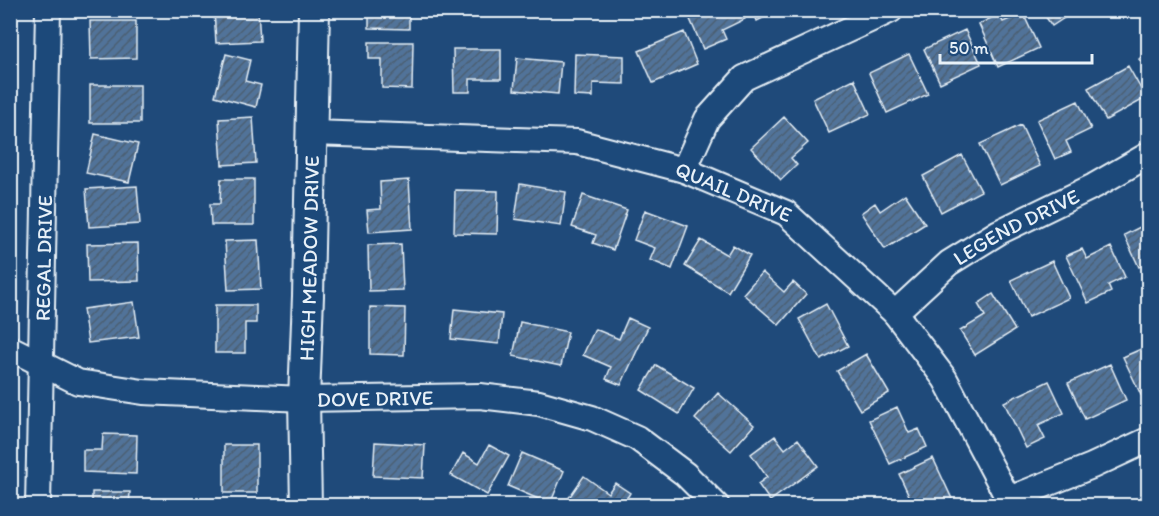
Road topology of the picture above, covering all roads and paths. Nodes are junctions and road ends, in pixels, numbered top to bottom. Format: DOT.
graph roads {
  1 [pos="48,10"];
  2 [pos="314,10"];
  3 [pos="891,10"];
  4 [pos="312,132"];
  5 [pos="1149,156"];
  6 [pos="684,170"];
  7 [pos="895,313"];
  8 [pos="10,348"];
  9 [pos="41,364"];
  10 [pos="304,399"];
  11 [pos="1149,440"];
  12 [pos="1010,502"];
  13 [pos="38,506"];
  14 [pos="306,506"];
  15 [pos="717,506"];
  1 -- 9 [label="street, REGAL DRIVE"];
  2 -- 4 [label="street, HIGH MEADOW DRIVE"];
  3 -- 6 [label="street"];
  4 -- 6 [label="street, QUAIL DRIVE"];
  4 -- 10 [label="street, HIGH MEADOW DRIVE"];
  5 -- 7 [label="street, LEGEND DRIVE"];
  6 -- 7 [label="street, QUAIL DRIVE"];
  7 -- 12 [label="street, QUAIL DRIVE"];
  8 -- 9 [label="street, DOVE DRIVE"];
  9 -- 10 [label="street, DOVE DRIVE"];
  9 -- 13 [label="street, REGAL DRIVE"];
  10 -- 14 [label="street, HIGH MEADOW DRIVE"];
  10 -- 15 [label="street, DOVE DRIVE"];
  11 -- 12 [label="street"];
}
